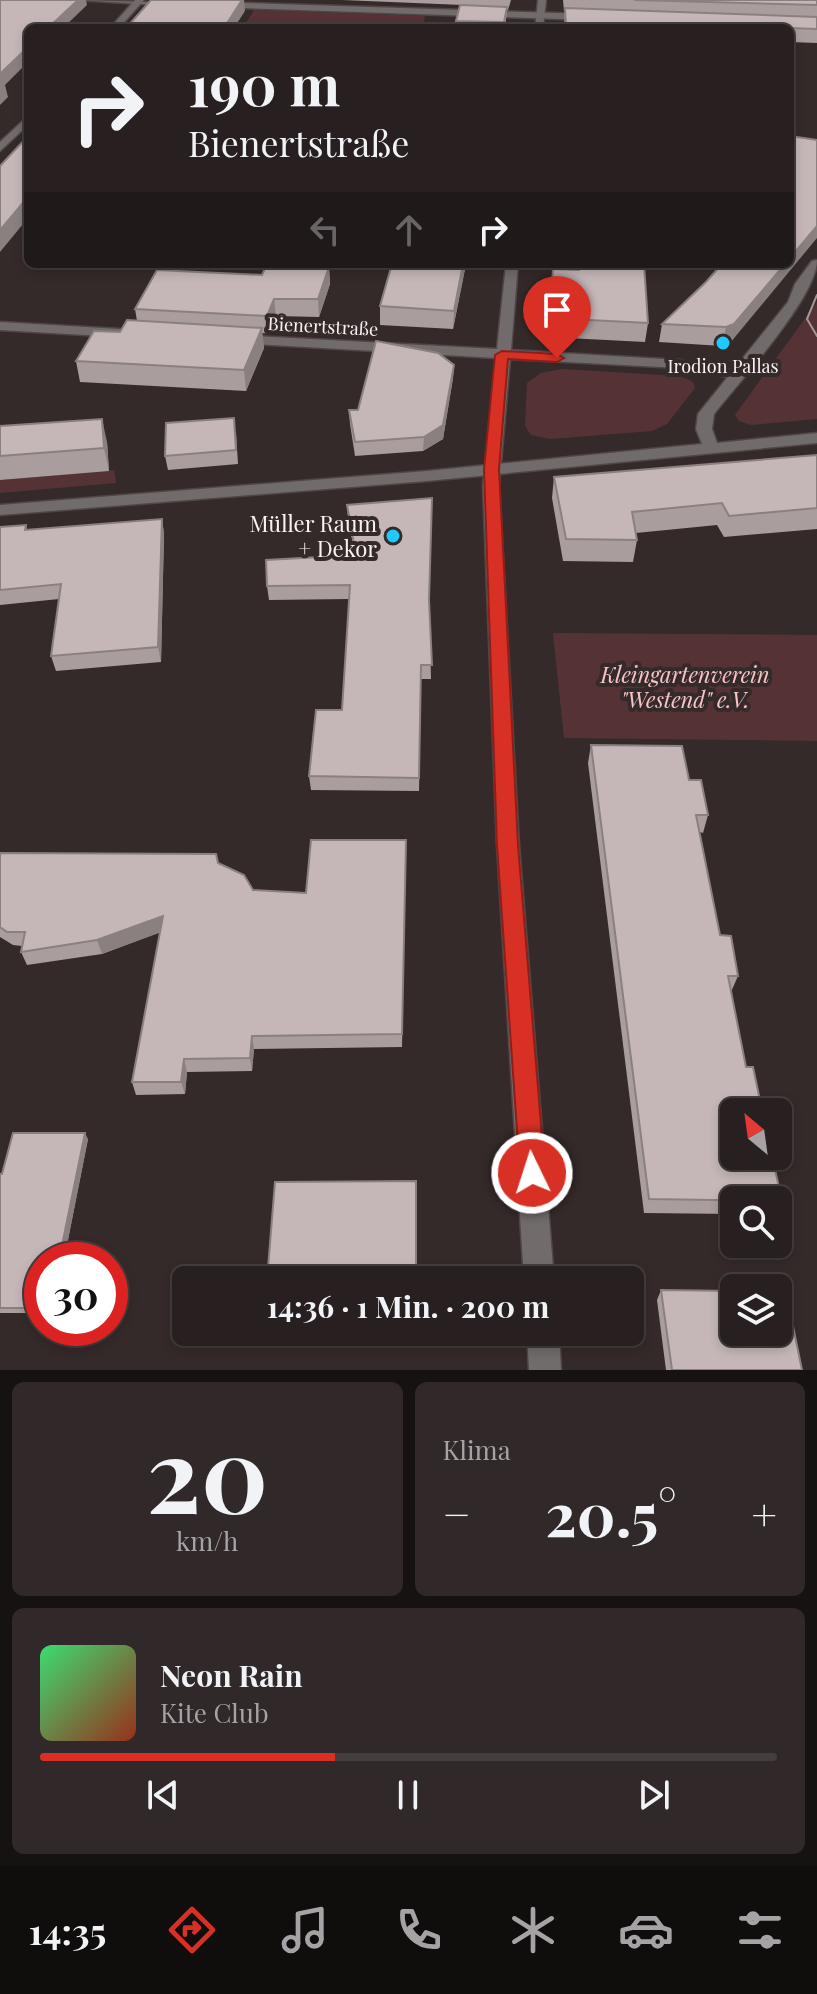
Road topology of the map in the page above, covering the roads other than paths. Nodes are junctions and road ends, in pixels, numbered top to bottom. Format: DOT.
graph roads {
  1 [pos="83,0"];
  2 [pos="542,0"];
  3 [pos="139,1"];
  4 [pos="190,4"];
  5 [pos="202,4"];
  6 [pos="540,16"];
  7 [pos="598,17"];
  8 [pos="118,24"];
  9 [pos="539,24"];
  10 [pos="24,123"];
  11 [pos="0,148"];
  12 [pos="817,264"];
  13 [pos="512,268"];
  14 [pos="0,326"];
  15 [pos="141,334"];
  16 [pos="216,338"];
  17 [pos="502,355"];
  18 [pos="738,375"];
  19 [pos="817,438"];
  20 [pos="711,448"];
  21 [pos="492,469"];
  22 [pos="0,510"];
  23 [pos="538,1266"];
  24 [pos="544,1346"];
  25 [pos="545,1370"];
  1 -- 3 [label="street"];
  2 -- 6 [label="street"];
  3 -- 4 [label="street"];
  3 -- 8 [label="street"];
  5 -- 6 [label="street"];
  6 -- 7 [label="street"];
  6 -- 9 [label="street"];
  10 -- 11 [label="street"];
  12 -- 18 [label="street"];
  13 -- 17 [label="street"];
  14 -- 15 [label="street"];
  16 -- 17 [label="street, Bienertstraße"];
  17 -- 18 [label="street, Bienertstraße"];
  17 -- 21 [label="street"];
  18 -- 20 [label="street"];
  19 -- 20 [label="street"];
  20 -- 21 [label="street"];
  21 -- 22 [label="street"];
  21 -- 23 [label="street"];
  24 -- 25 [label="street"];
}
